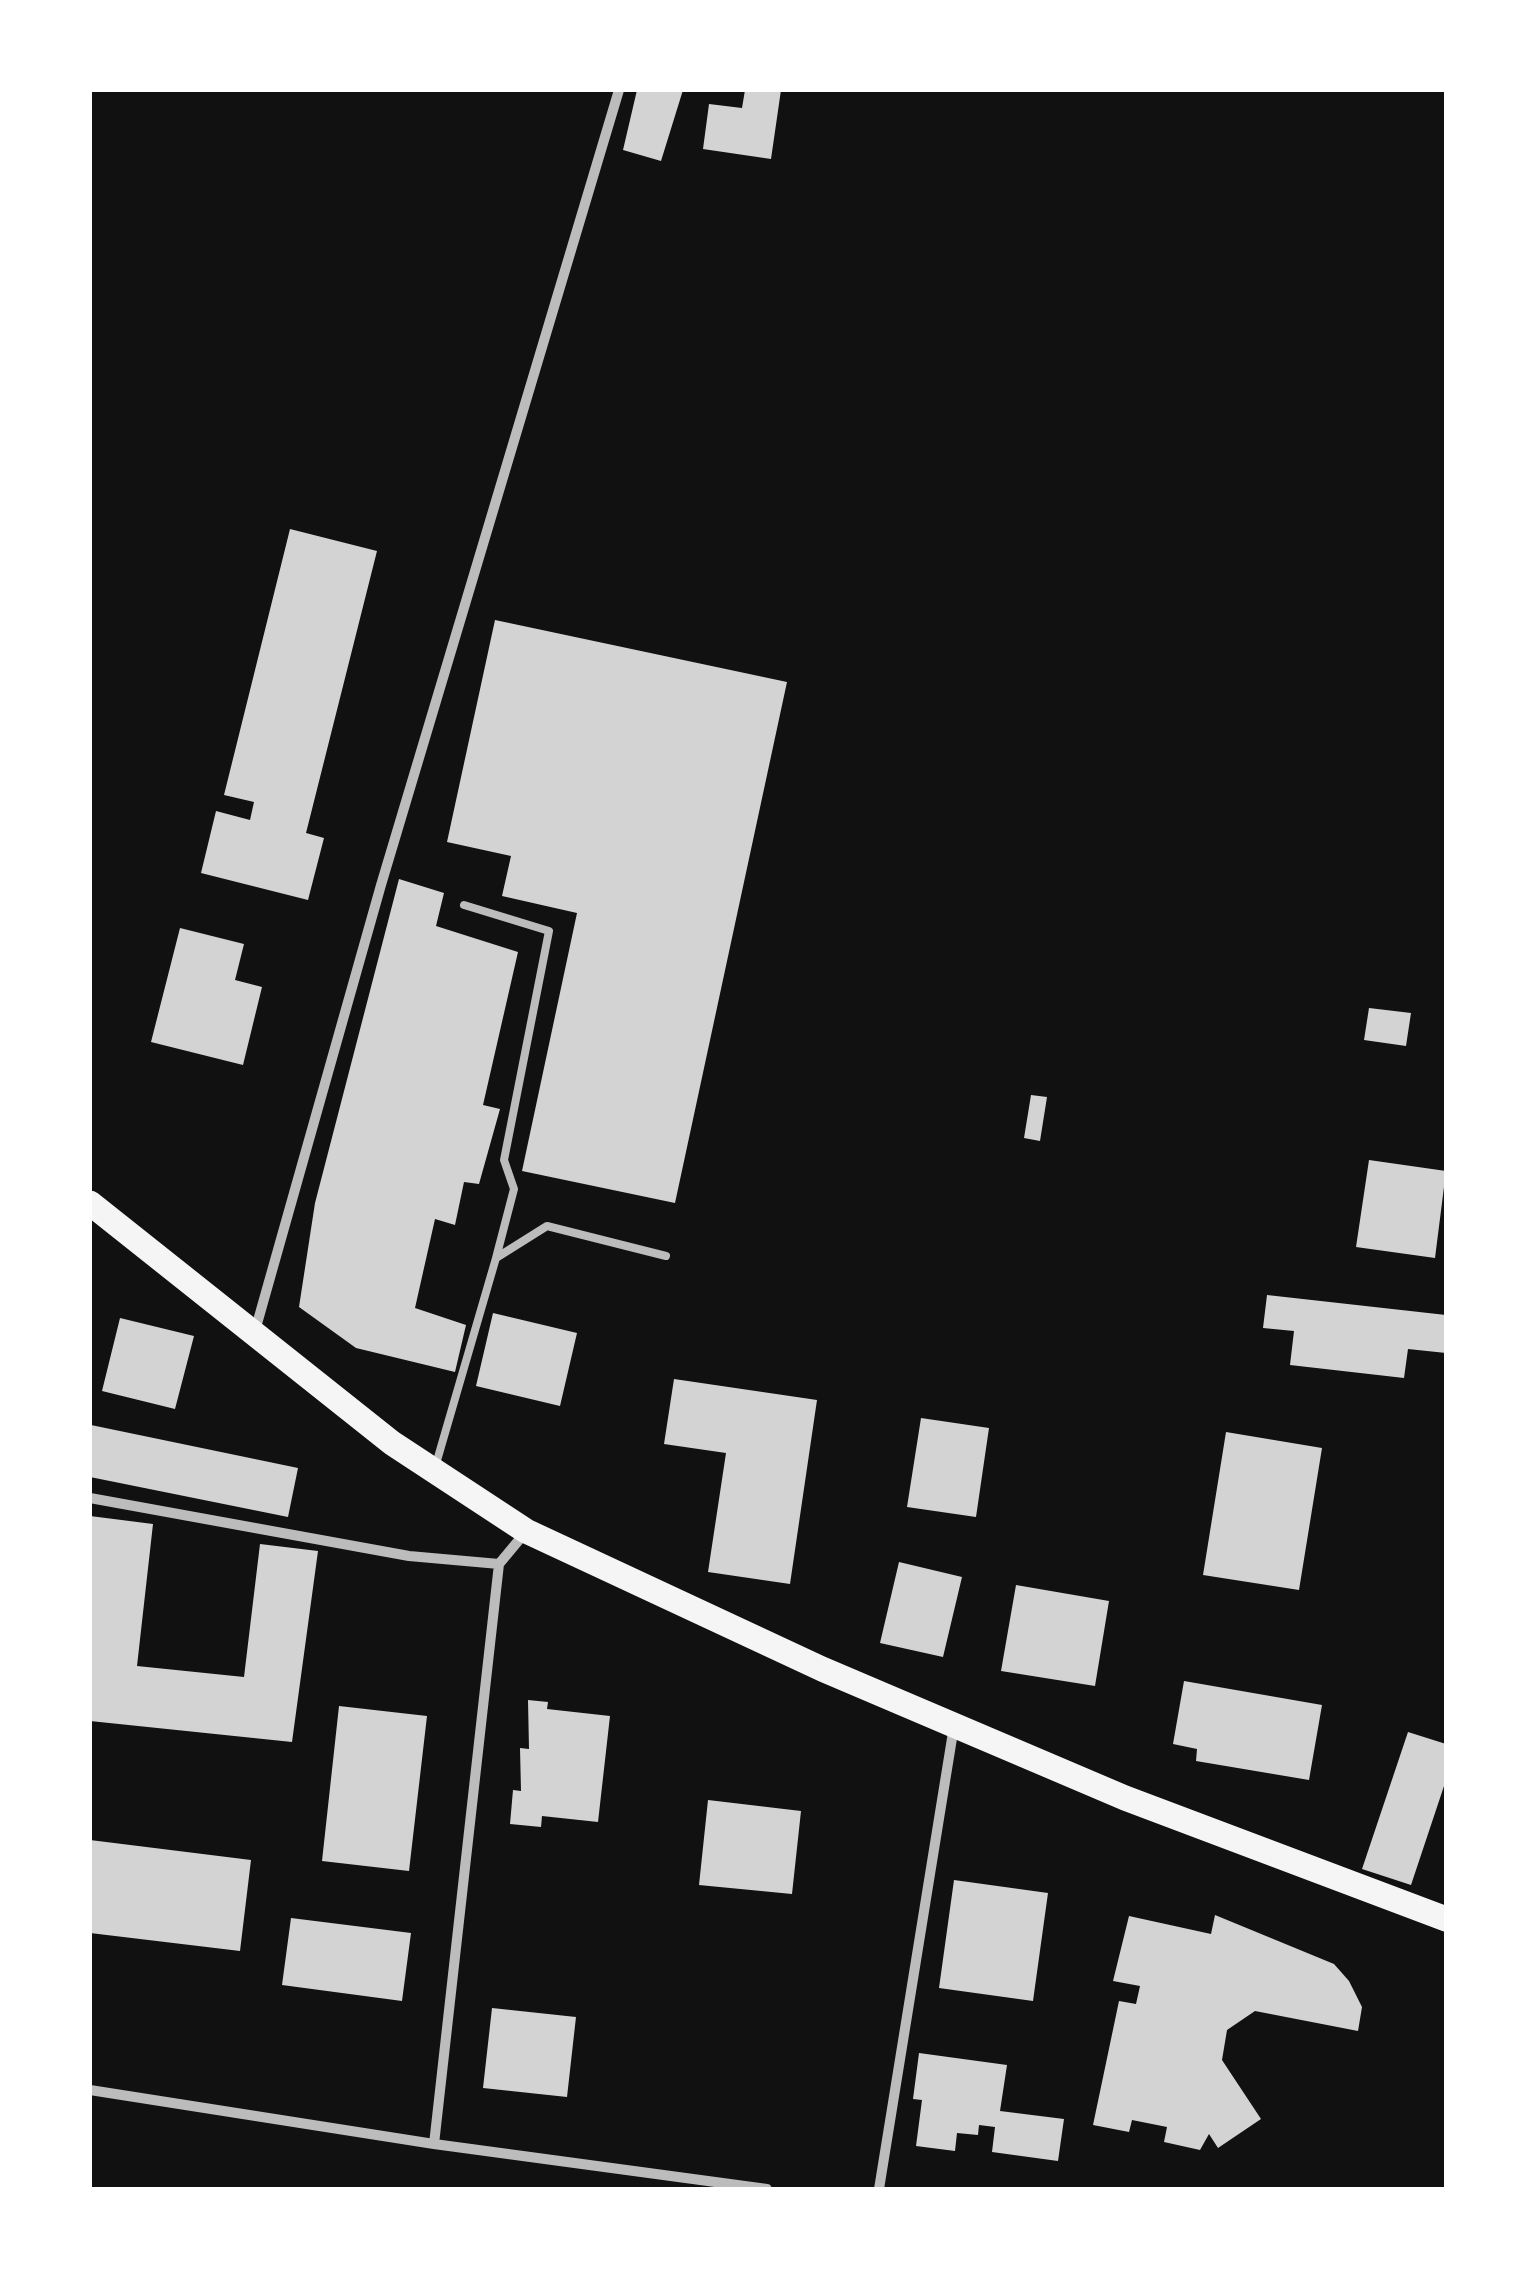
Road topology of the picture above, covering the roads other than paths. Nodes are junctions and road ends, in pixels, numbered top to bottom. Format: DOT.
graph roads {
  1 [pos="618,90"];
  2 [pos="464,904"];
  3 [pos="90,1203"];
  4 [pos="666,1256"];
  5 [pos="496,1258"];
  6 [pos="253,1337"];
  7 [pos="432,1473"];
  8 [pos="90,1498"];
  9 [pos="526,1531"];
  10 [pos="499,1564"];
  11 [pos="954,1726"];
  12 [pos="1446,1919"];
  13 [pos="90,2090"];
  14 [pos="434,2144"];
  15 [pos="767,2189"];
  16 [pos="878,2189"];
  1 -- 6 [label="street"];
  2 -- 5 [label="lane"];
  3 -- 6 [label="main road"];
  4 -- 5 [label="lane"];
  5 -- 7 [label="lane"];
  6 -- 7 [label="main road"];
  7 -- 9 [label="main road"];
  8 -- 10 [label="street"];
  9 -- 10 [label="street"];
  9 -- 11 [label="main road"];
  10 -- 14 [label="street"];
  11 -- 12 [label="main road"];
  11 -- 16 [label="street"];
  13 -- 14 [label="street"];
  14 -- 15 [label="street"];
}
